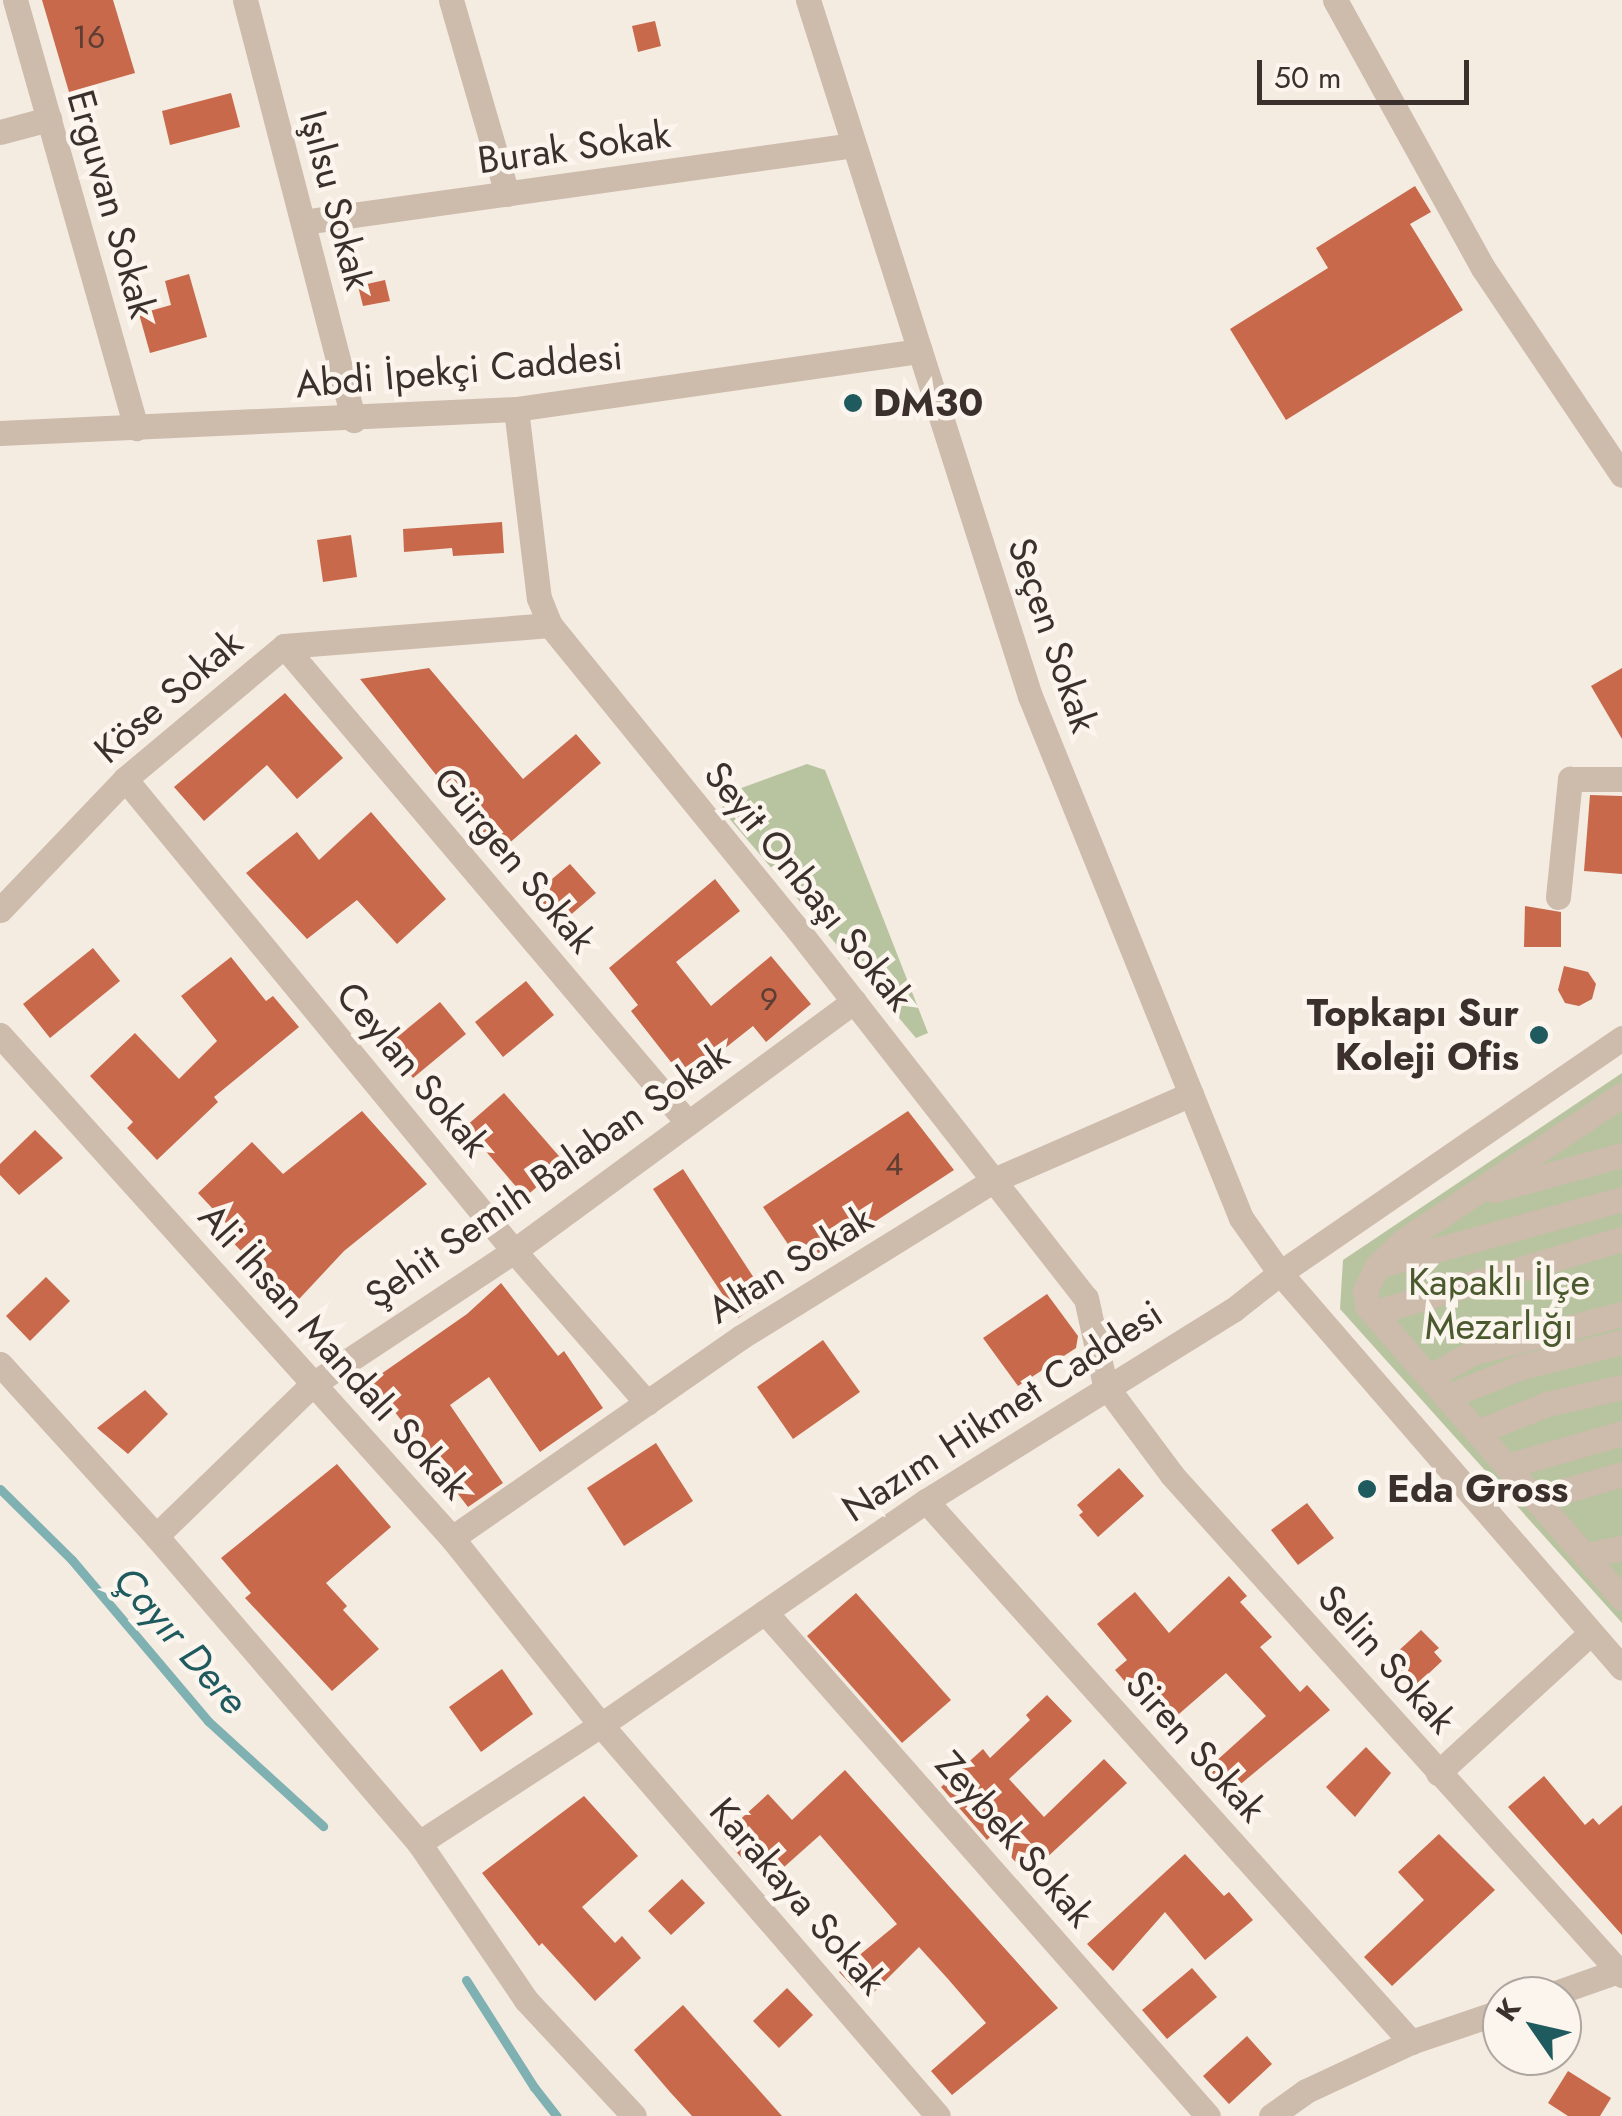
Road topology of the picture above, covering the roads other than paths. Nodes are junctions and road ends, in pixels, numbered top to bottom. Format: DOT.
graph roads {
  1 [pos="15,0"];
  2 [pos="246,0"];
  3 [pos="808,0"];
  4 [pos="1335,0"];
  5 [pos="458,2"];
  6 [pos="49,119"];
  7 [pos="0,132"];
  8 [pos="854,145"];
  9 [pos="507,194"];
  10 [pos="303,222"];
  11 [pos="920,352"];
  12 [pos="516,409"];
  13 [pos="354,420"];
  14 [pos="136,428"];
  15 [pos="0,433"];
  16 [pos="1622,476"];
  17 [pos="550,625"];
  18 [pos="284,646"];
  19 [pos="125,779"];
  20 [pos="1622,780"];
  21 [pos="1558,897"];
  22 [pos="0,910"];
  23 [pos="854,1001"];
  24 [pos="0,1036"];
  25 [pos="1622,1038"];
  26 [pos="1191,1094"];
  27 [pos="1622,1095"];
  28 [pos="688,1122"];
  29 [pos="1622,1155"];
  30 [pos="994,1180"];
  31 [pos="1470,1197"];
  32 [pos="1622,1199"];
  33 [pos="1622,1239"];
  34 [pos="514,1251"];
  35 [pos="1377,1266"];
  36 [pos="1280,1272"];
  37 [pos="1373,1313"];
  38 [pos="1622,1314"];
  39 [pos="1622,1342"];
  40 [pos="0,1364"];
  41 [pos="313,1384"];
  42 [pos="1106,1385"];
  43 [pos="1438,1387"];
  44 [pos="1622,1387"];
  45 [pos="647,1403"];
  46 [pos="1477,1432"];
  47 [pos="1622,1433"];
  48 [pos="1507,1466"];
  49 [pos="1622,1474"];
  50 [pos="1536,1498"];
  51 [pos="926,1500"];
  52 [pos="156,1536"];
  53 [pos="452,1538"];
  54 [pos="1622,1548"];
  55 [pos="1585,1556"];
  56 [pos="1622,1598"];
  57 [pos="765,1612"];
  58 [pos="1591,1633"];
  59 [pos="1622,1668"];
  60 [pos="602,1726"];
  61 [pos="1438,1772"];
  62 [pos="419,1843"];
  63 [pos="1620,1973"];
  64 [pos="1582,1985"];
  65 [pos="1482,2018"];
  66 [pos="1411,2042"];
  67 [pos="634,2116"];
  68 [pos="938,2116"];
  69 [pos="1208,2116"];
  70 [pos="1271,2116"];
  1 -- 6 [label="street, Erguvan Sokak"];
  2 -- 10 [label="street, Işılsu Sokak"];
  3 -- 8 [label="street, Seçen Sokak"];
  4 -- 16 [label="street"];
  5 -- 9 [label="street"];
  6 -- 7 [label="street"];
  6 -- 14 [label="street, Erguvan Sokak"];
  8 -- 9 [label="street, Burak Sokak"];
  8 -- 11 [label="street, Seçen Sokak"];
  9 -- 10 [label="street, Burak Sokak"];
  10 -- 13 [label="street, Işılsu Sokak"];
  11 -- 12 [label="street, Abdi İpekçi Caddesi"];
  11 -- 26 [label="street, Seçen Sokak"];
  12 -- 13 [label="street, Abdi İpekçi Caddesi"];
  12 -- 17 [label="street, Seyit Onbaşı Sokak"];
  13 -- 14 [label="street, Abdi İpekçi Caddesi"];
  14 -- 15 [label="street, Abdi İpekçi Caddesi"];
  17 -- 18 [label="street, Köse Sokak"];
  17 -- 23 [label="street, Seyit Onbaşı Sokak"];
  18 -- 19 [label="street, Köse Sokak"];
  18 -- 28 [label="street, Gürgen Sokak"];
  19 -- 22 [label="street, Köse Sokak"];
  19 -- 34 [label="street, Ceylan Sokak"];
  20 -- 21 [label="street"];
  23 -- 28 [label="street, Şehit Semih Balaban Sokak"];
  23 -- 30 [label="street, Seyit Onbaşı Sokak"];
  24 -- 41 [label="street, Ali İhsan Mandalı Sokak"];
  25 -- 36 [label="street, Nazım Hikmet Caddesi"];
  26 -- 30 [label="street, Altan Sokak"];
  26 -- 36 [label="street, Seçen Sokak"];
  27 -- 31 [label="street"];
  28 -- 34 [label="street, Şehit Semih Balaban Sokak"];
  29 -- 31 [label="street"];
  30 -- 42 [label="street, Seyit Onbaşı Sokak"];
  30 -- 45 [label="street, Altan Sokak"];
  31 -- 35 [label="street"];
  32 -- 35 [label="street"];
  33 -- 37 [label="street"];
  34 -- 41 [label="street, Şehit Semih Balaban Sokak"];
  34 -- 45 [label="street, Ceylan Sokak"];
  35 -- 37 [label="street"];
  36 -- 42 [label="street, Nazım Hikmet Caddesi"];
  36 -- 58 [label="street, Seçen Sokak"];
  37 -- 43 [label="street"];
  38 -- 43 [label="street"];
  39 -- 43 [label="street"];
  40 -- 52 [label="street"];
  41 -- 52 [label="street, Şehit Semih Balaban Sokak"];
  41 -- 53 [label="street, Ali İhsan Mandalı Sokak"];
  42 -- 51 [label="street, Nazım Hikmet Caddesi"];
  42 -- 61 [label="street, Selin Sokak"];
  43 -- 46 [label="street"];
  44 -- 46 [label="street"];
  45 -- 53 [label="street, Altan Sokak"];
  46 -- 48 [label="street"];
  47 -- 48 [label="street"];
  48 -- 50 [label="street"];
  49 -- 50 [label="street"];
  50 -- 55 [label="street"];
  51 -- 57 [label="street, Nazım Hikmet Caddesi"];
  51 -- 66 [label="street, Siren Sokak"];
  52 -- 62 [label="street"];
  53 -- 60 [label="street, Ali İhsan Mandalı Sokak"];
  54 -- 55 [label="street"];
  55 -- 56 [label="street"];
  57 -- 60 [label="street, Nazım Hikmet Caddesi"];
  57 -- 69 [label="street, Zeybek Sokak"];
  58 -- 59 [label="street, Seçen Sokak"];
  58 -- 61 [label="street"];
  60 -- 62 [label="street, Nazım Hikmet Caddesi"];
  60 -- 68 [label="street, Karakaya Sokak"];
  61 -- 63 [label="street, Selin Sokak"];
  62 -- 67 [label="street"];
  63 -- 64 [label="street"];
  65 -- 66 [label="street"];
  66 -- 70 [label="street"];
}
